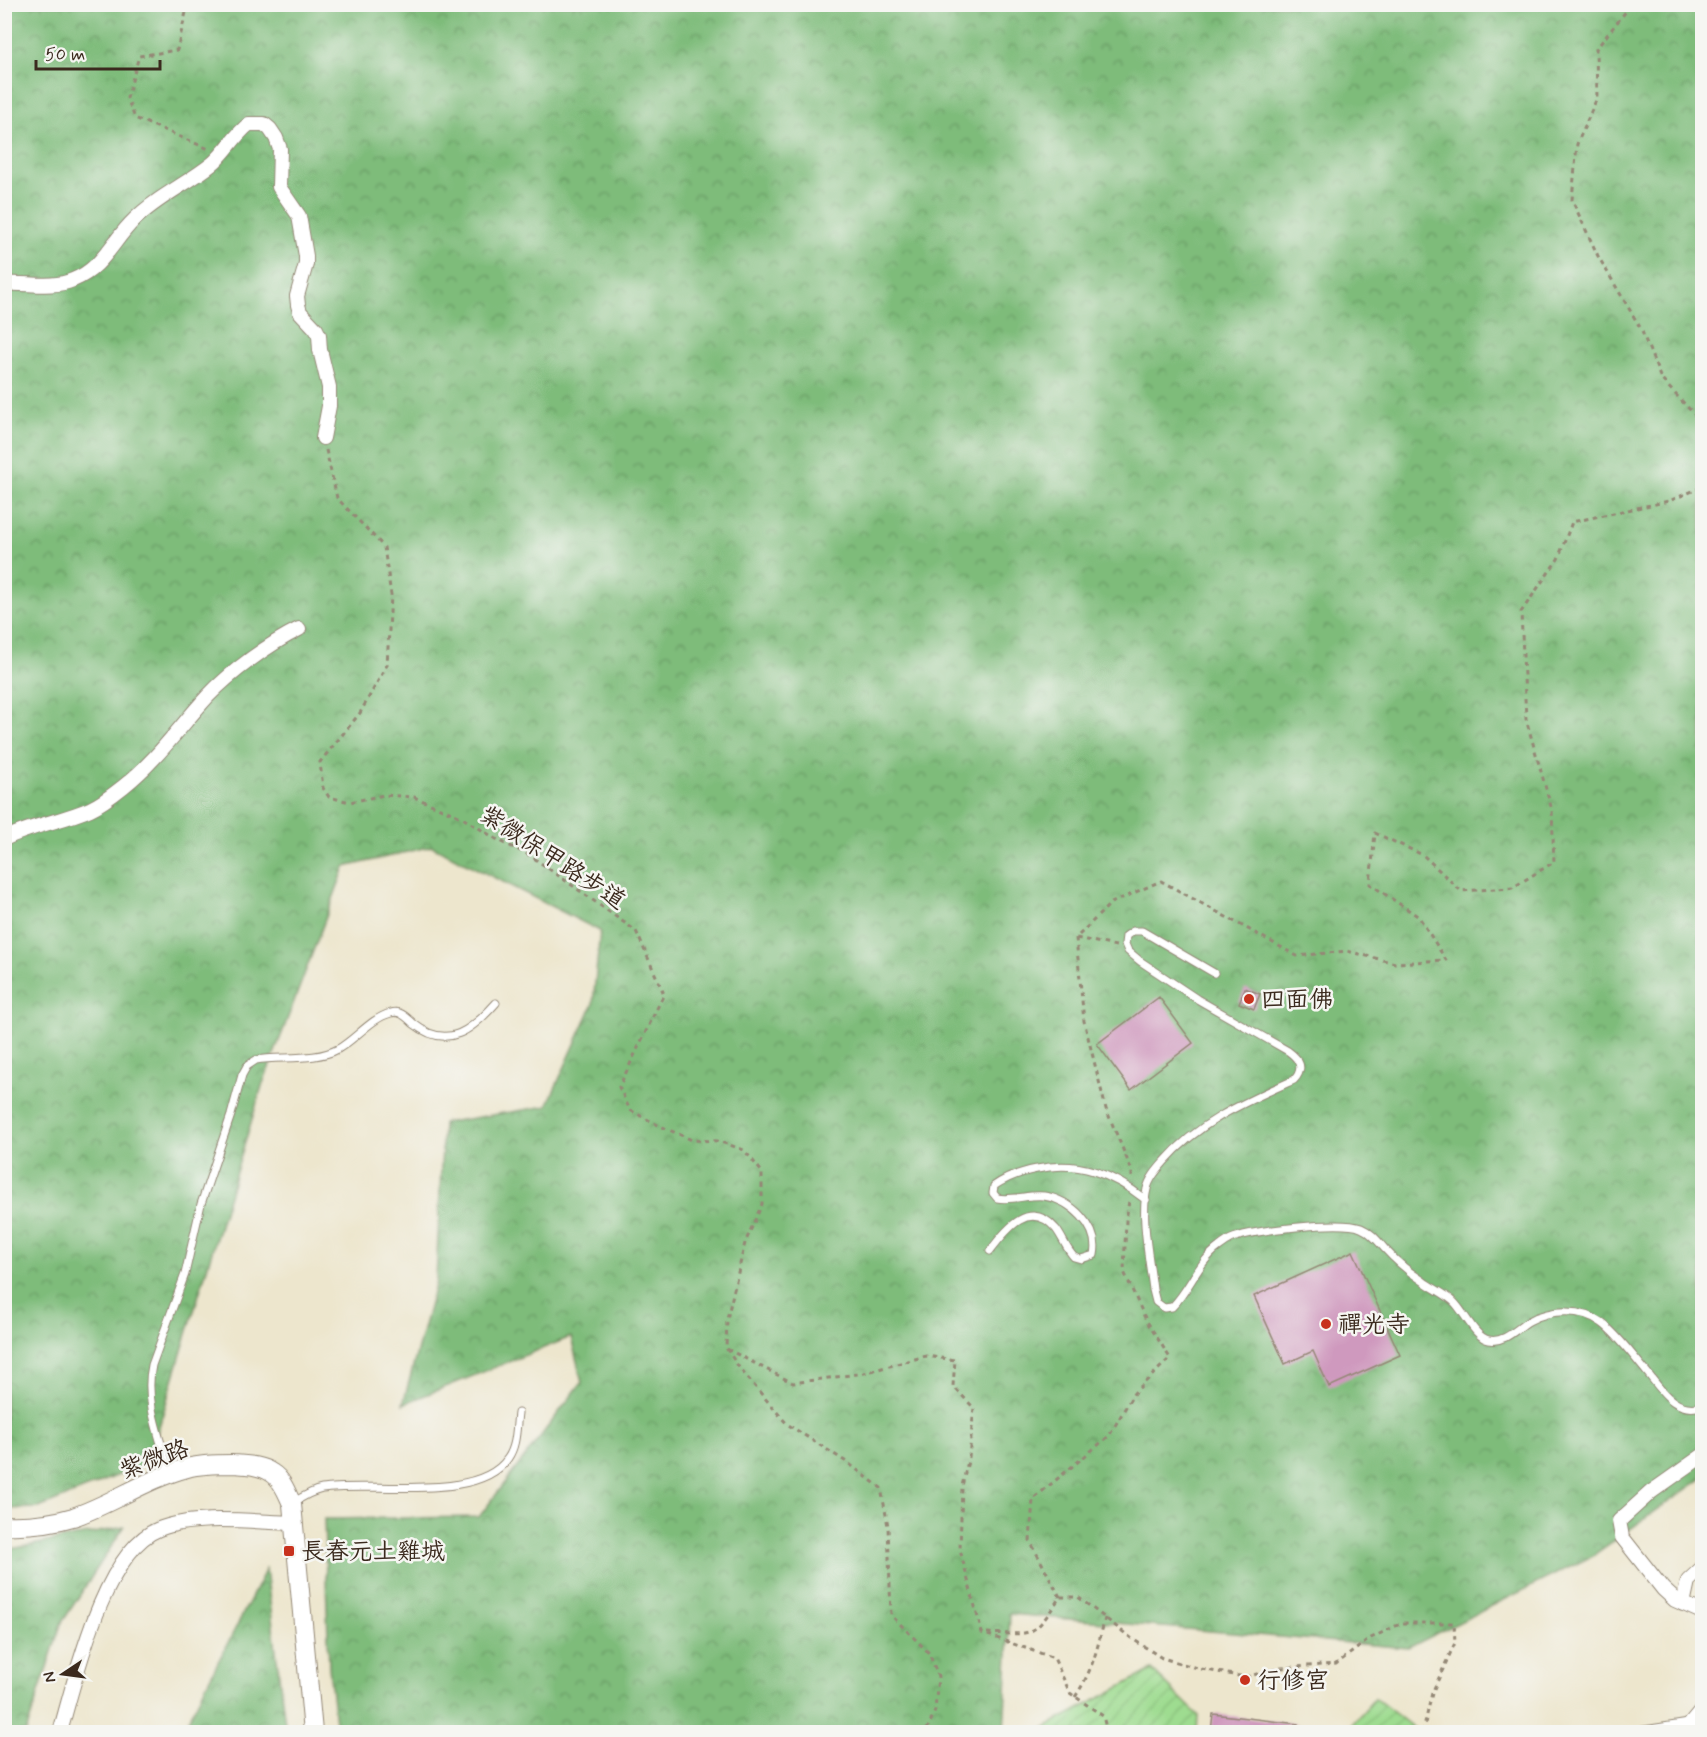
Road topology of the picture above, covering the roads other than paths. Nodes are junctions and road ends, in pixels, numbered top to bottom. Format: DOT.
graph roads {
  1 [pos="4,284"];
  2 [pos="323,438"];
  3 [pos="299,629"];
  4 [pos="4,839"];
  5 [pos="1214,973"];
  6 [pos="496,1003"];
  7 [pos="1146,1200"];
  8 [pos="990,1251"];
  9 [pos="1702,1406"];
  10 [pos="518,1413"];
  11 [pos="1702,1456"];
  12 [pos="170,1473"];
  13 [pos="292,1504"];
  14 [pos="294,1523"];
  15 [pos="4,1525"];
  16 [pos="1702,1568"];
  17 [pos="1683,1605"];
  18 [pos="1702,1612"];
  19 [pos="1692,1724"];
  20 [pos="60,1732"];
  21 [pos="313,1732"];
  22 [pos="1635,1732"];
  1 -- 2 [label="street"];
  3 -- 4 [label="street"];
  5 -- 7 [label="lane"];
  6 -- 12 [label="lane"];
  7 -- 8 [label="lane"];
  7 -- 9 [label="lane"];
  10 -- 13 [label="lane"];
  11 -- 17 [label="street"];
  12 -- 13 [label="street, 紫微路"];
  12 -- 15 [label="street, 紫微路"];
  13 -- 14 [label="street, 紫微路"];
  14 -- 20 [label="street"];
  14 -- 21 [label="street, 紫微路"];
  16 -- 17 [label="street"];
  17 -- 18 [label="street"];
  19 -- 22 [label="lane"];
}
